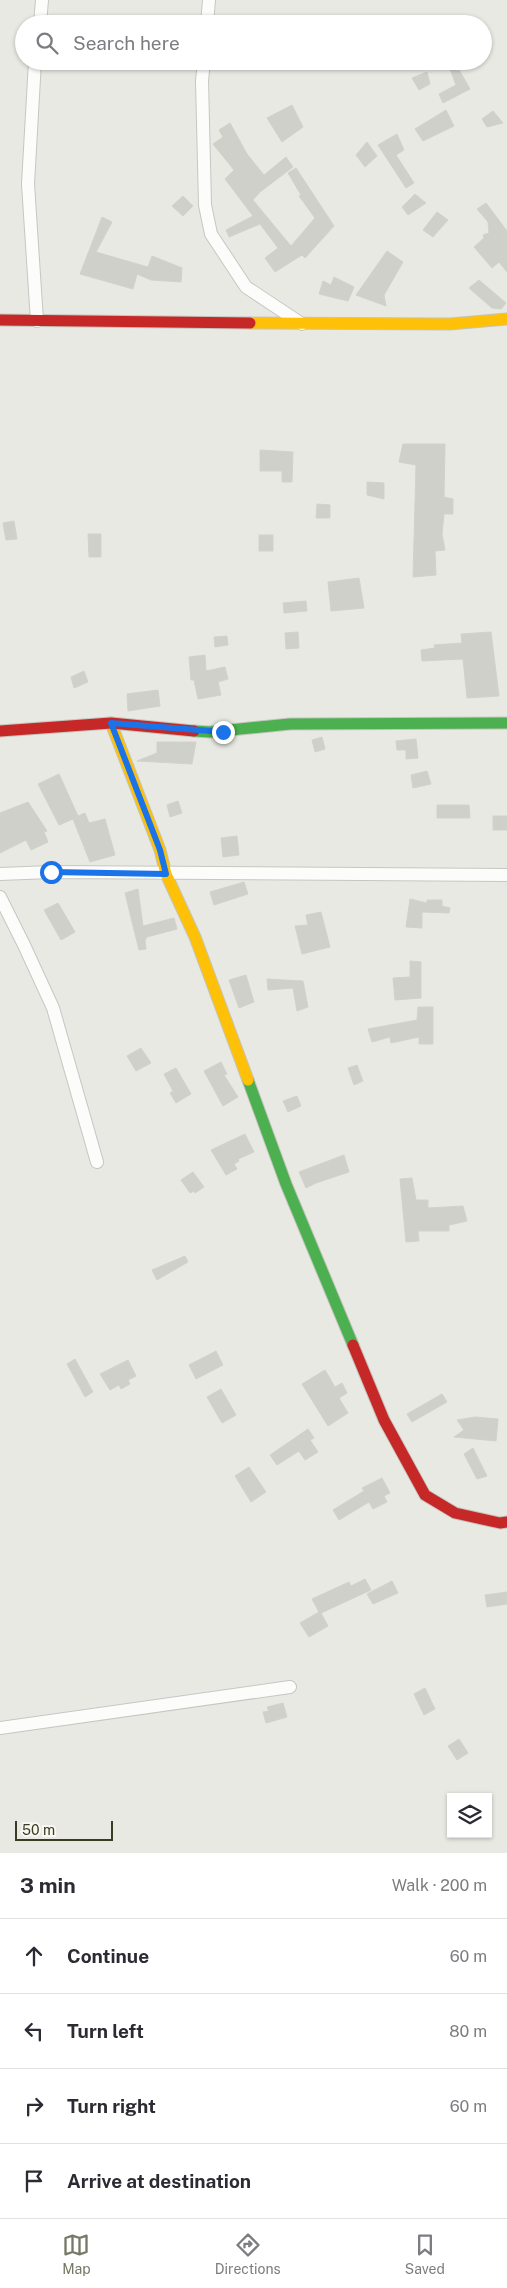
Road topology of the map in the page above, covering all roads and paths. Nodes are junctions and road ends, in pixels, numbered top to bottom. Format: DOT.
graph roads {
  1 [pos="42,0"];
  2 [pos="210,0"];
  3 [pos="41,15"];
  4 [pos="209,15"];
  5 [pos="34,70"];
  6 [pos="203,70"];
  7 [pos="507,319"];
  8 [pos="0,320"];
  9 [pos="37,321"];
  10 [pos="302,324"];
  11 [pos="111,723"];
  12 [pos="507,724"];
  13 [pos="0,731"];
  14 [pos="0,874"];
  15 [pos="166,874"];
  16 [pos="507,875"];
  17 [pos="0,897"];
  18 [pos="97,1162"];
  19 [pos="507,1522"];
  20 [pos="290,1687"];
  21 [pos="0,1728"];
  1 -- 3 [label="street"];
  2 -- 4 [label="street"];
  5 -- 9 [label="street"];
  6 -- 10 [label="street"];
  7 -- 10 [label="street"];
  8 -- 9 [label="street"];
  9 -- 10 [label="street"];
  11 -- 12 [label="street"];
  11 -- 13 [label="street"];
  11 -- 15 [label="street"];
  14 -- 15 [label="street"];
  15 -- 16 [label="street"];
  15 -- 19 [label="street"];
  17 -- 18 [label="street"];
  20 -- 21 [label="street"];
}
